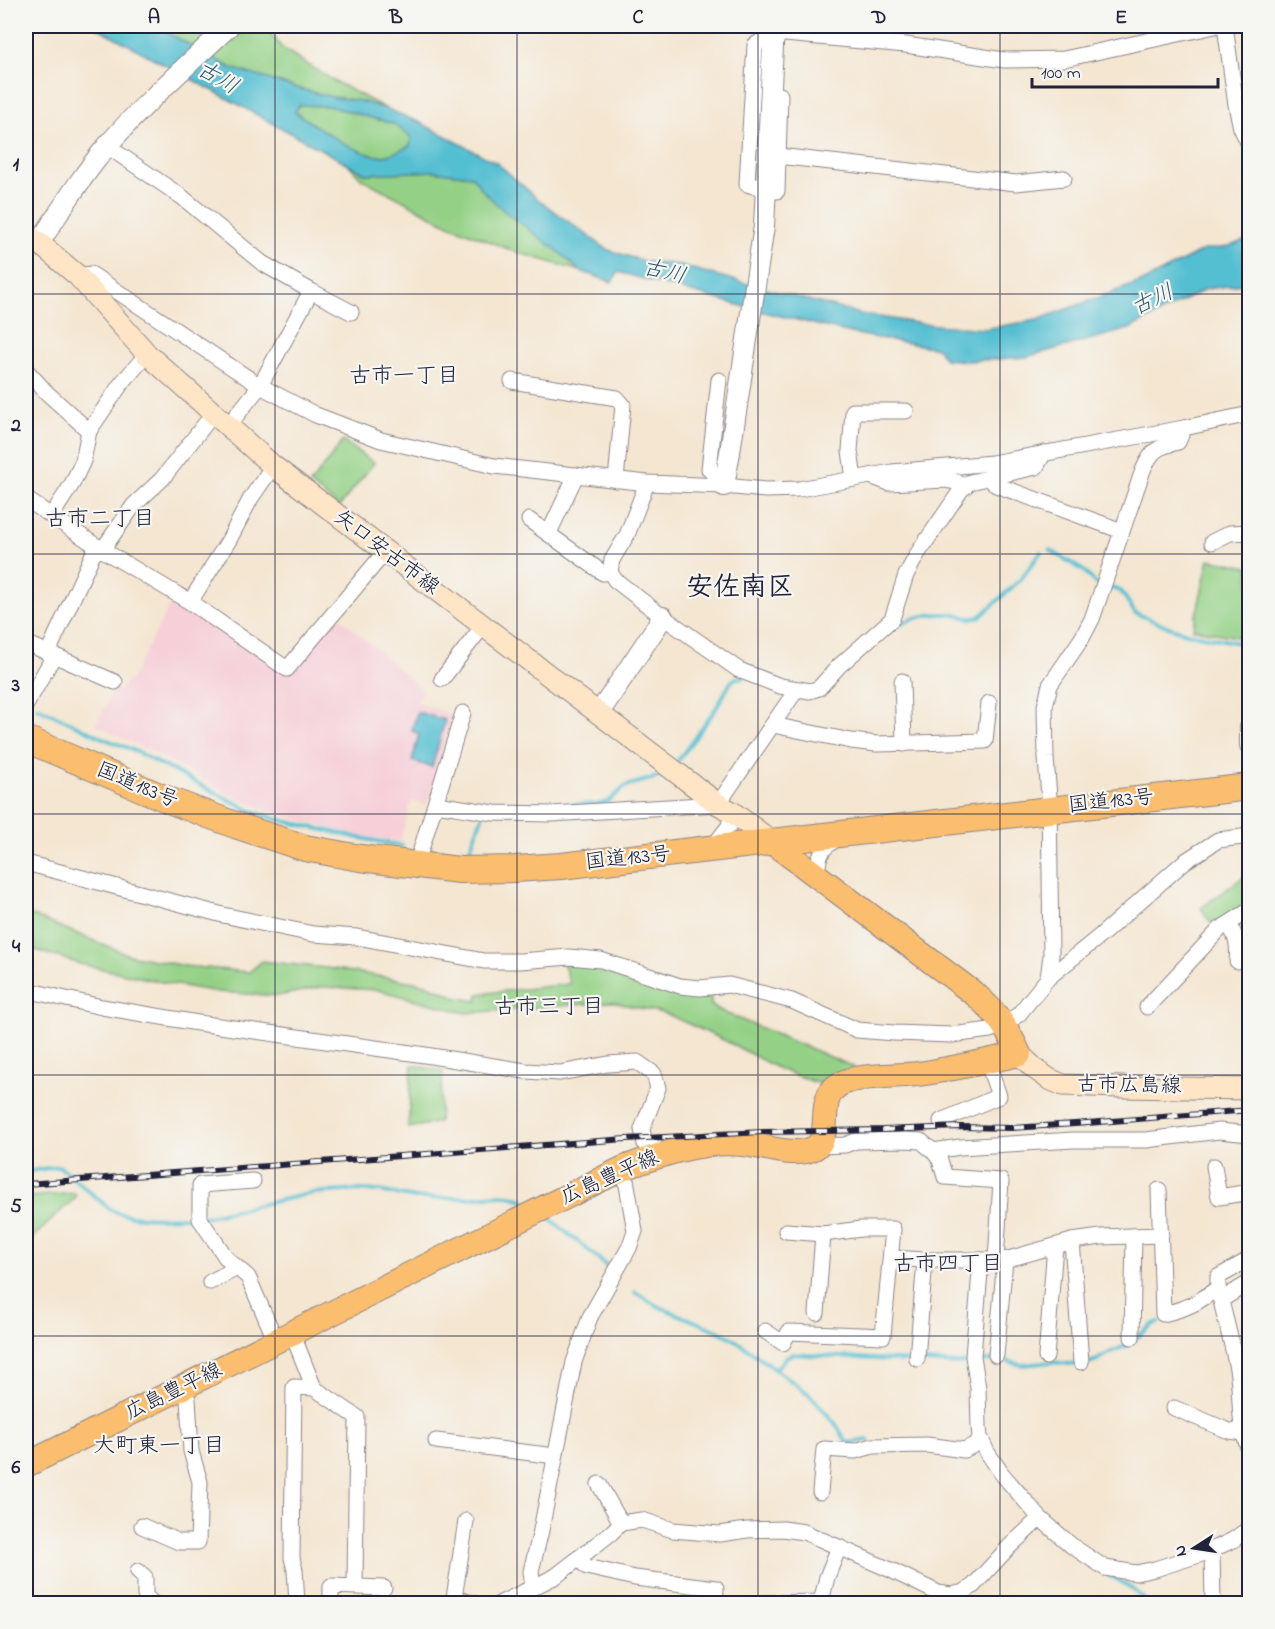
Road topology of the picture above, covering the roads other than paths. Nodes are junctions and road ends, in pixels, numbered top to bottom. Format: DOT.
graph roads {
  1 [pos="229,26"];
  2 [pos="1215,26"];
  3 [pos="1225,26"];
  4 [pos="774,29"];
  5 [pos="107,146"];
  6 [pos="1250,146"];
  7 [pos="778,156"];
  8 [pos="1064,178"];
  9 [pos="754,186"];
  10 [pos="771,190"];
  11 [pos="32,239"];
  12 [pos="78,276"];
  13 [pos="311,291"];
  14 [pos="351,312"];
  15 [pos="147,354"];
  16 [pos="26,370"];
  17 [pos="719,380"];
  18 [pos="512,381"];
  19 [pos="260,386"];
  20 [pos="906,411"];
  21 [pos="1250,414"];
  22 [pos="220,420"];
  23 [pos="1184,428"];
  24 [pos="89,431"];
  25 [pos="1044,453"];
  26 [pos="273,466"];
  27 [pos="576,475"];
  28 [pos="870,476"];
  29 [pos="989,478"];
  30 [pos="854,479"];
  31 [pos="616,480"];
  32 [pos="647,483"];
  33 [pos="724,486"];
  34 [pos="965,487"];
  35 [pos="26,499"];
  36 [pos="52,515"];
  37 [pos="529,520"];
  38 [pos="1122,531"];
  39 [pos="1250,532"];
  40 [pos="549,533"];
  41 [pos="1212,542"];
  42 [pos="101,549"];
  43 [pos="385,552"];
  44 [pos="610,572"];
  45 [pos="190,602"];
  46 [pos="663,617"];
  47 [pos="483,626"];
  48 [pos="26,643"];
  49 [pos="51,654"];
  50 [pos="442,679"];
  51 [pos="902,681"];
  52 [pos="115,682"];
  53 [pos="794,693"];
  54 [pos="989,703"];
  55 [pos="26,705"];
  56 [pos="463,713"];
  57 [pos="599,713"];
  58 [pos="774,725"];
  59 [pos="1250,728"];
  60 [pos="26,739"];
  61 [pos="904,744"];
  62 [pos="1250,745"];
  63 [pos="1250,787"];
  64 [pos="436,804"];
  65 [pos="725,808"];
  66 [pos="1049,809"];
  67 [pos="852,832"];
  68 [pos="1250,836"];
  69 [pos="772,842"];
  70 [pos="711,849"];
  71 [pos="26,863"];
  72 [pos="416,866"];
  73 [pos="818,876"];
  74 [pos="1250,910"];
  75 [pos="1229,924"];
  76 [pos="1237,961"];
  77 [pos="1048,978"];
  78 [pos="26,990"];
  79 [pos="1147,1007"];
  80 [pos="1004,1024"];
  81 [pos="1019,1054"];
  82 [pos="987,1061"];
  83 [pos="1249,1092"];
  84 [pos="941,1121"];
  85 [pos="1250,1134"];
  86 [pos="818,1146"];
  87 [pos="933,1151"];
  88 [pos="662,1154"];
  89 [pos="1214,1166"];
  90 [pos="624,1168"];
  91 [pos="253,1181"];
  92 [pos="1159,1190"];
  93 [pos="1250,1192"];
  94 [pos="786,1231"];
  95 [pos="823,1234"];
  96 [pos="1161,1235"];
  97 [pos="1134,1236"];
  98 [pos="1072,1241"];
  99 [pos="1055,1246"];
  100 [pos="891,1258"];
  101 [pos="1250,1259"];
  102 [pos="925,1260"];
  103 [pos="994,1260"];
  104 [pos="237,1268"];
  105 [pos="210,1282"];
  106 [pos="1250,1282"];
  107 [pos="1220,1294"];
  108 [pos="817,1313"];
  109 [pos="765,1330"];
  110 [pos="284,1336"];
  111 [pos="1132,1337"];
  112 [pos="996,1355"];
  113 [pos="1046,1357"];
  114 [pos="917,1359"];
  115 [pos="1081,1362"];
  116 [pos="182,1388"];
  117 [pos="314,1388"];
  118 [pos="1174,1408"];
  119 [pos="1243,1433"];
  120 [pos="436,1441"];
  121 [pos="982,1441"];
  122 [pos="1250,1451"];
  123 [pos="555,1456"];
  124 [pos="26,1465"];
  125 [pos="599,1484"];
  126 [pos="820,1492"];
  127 [pos="1040,1518"];
  128 [pos="466,1521"];
  129 [pos="621,1523"];
  130 [pos="142,1526"];
  131 [pos="1250,1528"];
  132 [pos="840,1547"];
  133 [pos="1212,1550"];
  134 [pos="578,1558"];
  135 [pos="138,1571"];
  136 [pos="355,1586"];
  137 [pos="533,1587"];
  138 [pos="384,1588"];
  139 [pos="937,1598"];
  140 [pos="763,1603"];
  141 [pos="784,1603"];
  142 [pos="154,1604"];
  143 [pos="296,1604"];
  144 [pos="332,1604"];
  145 [pos="475,1604"];
  146 [pos="499,1604"];
  147 [pos="715,1604"];
  148 [pos="1213,1604"];
  1 -- 5 [label="street"];
  2 -- 4 [label="street"];
  3 -- 6 [label="street"];
  4 -- 7 [label="street"];
  4 -- 9 [label="street"];
  4 -- 33 [label="street"];
  5 -- 11 [label="street"];
  5 -- 13 [label="street"];
  7 -- 8 [label="street"];
  7 -- 10 [label="street"];
  11 -- 12 [label="main road, 矢口安古市線"];
  12 -- 15 [label="main road, 矢口安古市線"];
  12 -- 19 [label="street"];
  13 -- 14 [label="street"];
  13 -- 19 [label="street"];
  15 -- 22 [label="main road, 矢口安古市線"];
  15 -- 24 [label="street"];
  16 -- 24 [label="street"];
  17 -- 33 [label="street"];
  18 -- 31 [label="street"];
  19 -- 22 [label="street"];
  19 -- 27 [label="street"];
  20 -- 30 [label="street"];
  21 -- 23 [label="street"];
  22 -- 26 [label="main road, 矢口安古市線"];
  22 -- 42 [label="street"];
  23 -- 25 [label="street"];
  23 -- 38 [label="street"];
  24 -- 36 [label="street"];
  25 -- 28 [label="street"];
  25 -- 29 [label="street"];
  26 -- 43 [label="main road, 矢口安古市線"];
  26 -- 45 [label="street"];
  27 -- 31 [label="street"];
  27 -- 40 [label="street"];
  28 -- 30 [label="street"];
  28 -- 34 [label="street"];
  29 -- 34 [label="street"];
  29 -- 38 [label="street"];
  30 -- 33 [label="street"];
  31 -- 32 [label="street"];
  32 -- 33 [label="street"];
  32 -- 44 [label="street"];
  34 -- 53 [label="street"];
  35 -- 36 [label="street"];
  36 -- 42 [label="street"];
  37 -- 40 [label="street"];
  38 -- 66 [label="street"];
  39 -- 41 [label="street"];
  40 -- 44 [label="street"];
  42 -- 45 [label="street"];
  42 -- 49 [label="street"];
  43 -- 45 [label="street"];
  43 -- 47 [label="main road, 矢口安古市線"];
  44 -- 46 [label="street"];
  46 -- 53 [label="street"];
  46 -- 57 [label="street"];
  47 -- 50 [label="street"];
  47 -- 57 [label="main road, 矢口安古市線"];
  48 -- 49 [label="street"];
  49 -- 52 [label="street"];
  49 -- 55 [label="street"];
  51 -- 61 [label="street"];
  53 -- 58 [label="street"];
  54 -- 61 [label="street"];
  56 -- 64 [label="street"];
  57 -- 65 [label="main road, 矢口安古市線"];
  58 -- 61 [label="street"];
  58 -- 65 [label="street"];
  59 -- 62 [label="street"];
  60 -- 72 [label="highway, 国道183号"];
  63 -- 66 [label="highway, 国道183号"];
  64 -- 65 [label="street"];
  64 -- 72 [label="street"];
  65 -- 69 [label="main road, 矢口安古市線"];
  65 -- 70 [label="street"];
  66 -- 67 [label="highway, 国道183号"];
  66 -- 77 [label="street"];
  67 -- 69 [label="highway, 国道183号"];
  67 -- 73 [label="street"];
  68 -- 77 [label="street"];
  69 -- 70 [label="highway, 国道183号"];
  69 -- 73 [label="main road"];
  70 -- 72 [label="highway, 国道183号"];
  71 -- 80 [label="street"];
  73 -- 80 [label="main road"];
  74 -- 75 [label="street"];
  75 -- 76 [label="street"];
  75 -- 79 [label="street"];
  77 -- 80 [label="street"];
  78 -- 88 [label="street"];
  80 -- 81 [label="main road"];
  81 -- 82 [label="main road"];
  81 -- 83 [label="main road, 古市広島線"];
  82 -- 84 [label="street"];
  82 -- 86 [label="main road"];
  85 -- 87 [label="street"];
  86 -- 87 [label="street"];
  86 -- 88 [label="main road, 広島豊平線"];
  87 -- 103 [label="street"];
  88 -- 90 [label="main road, 広島豊平線"];
  89 -- 93 [label="street"];
  90 -- 110 [label="main road, 広島豊平線"];
  90 -- 123 [label="street"];
  91 -- 104 [label="street"];
  92 -- 96 [label="street"];
  94 -- 95 [label="street"];
  95 -- 100 [label="street"];
  95 -- 108 [label="street"];
  96 -- 97 [label="street"];
  96 -- 107 [label="street"];
  97 -- 98 [label="street"];
  97 -- 111 [label="street"];
  98 -- 99 [label="street"];
  98 -- 115 [label="street"];
  99 -- 103 [label="street"];
  99 -- 113 [label="street"];
  100 -- 102 [label="street"];
  100 -- 109 [label="street"];
  101 -- 107 [label="street"];
  102 -- 103 [label="street"];
  102 -- 114 [label="street"];
  103 -- 112 [label="street"];
  103 -- 121 [label="street"];
  104 -- 105 [label="street"];
  104 -- 110 [label="street"];
  106 -- 107 [label="street"];
  107 -- 119 [label="street"];
  110 -- 116 [label="main road, 広島豊平線"];
  110 -- 117 [label="street"];
  116 -- 124 [label="main road, 広島豊平線"];
  116 -- 130 [label="street"];
  117 -- 136 [label="street"];
  117 -- 143 [label="street"];
  118 -- 119 [label="street"];
  119 -- 122 [label="street"];
  120 -- 123 [label="street"];
  121 -- 126 [label="street"];
  121 -- 127 [label="street"];
  123 -- 137 [label="street"];
  125 -- 129 [label="street"];
  127 -- 133 [label="street"];
  127 -- 139 [label="street"];
  128 -- 145 [label="street"];
  129 -- 132 [label="street"];
  129 -- 134 [label="street"];
  131 -- 133 [label="street"];
  132 -- 139 [label="street"];
  132 -- 141 [label="street"];
  133 -- 148 [label="street"];
  134 -- 137 [label="street"];
  134 -- 147 [label="street"];
  135 -- 142 [label="street"];
  136 -- 138 [label="street"];
  136 -- 144 [label="street"];
  137 -- 146 [label="street"];
  140 -- 141 [label="street"];
}
